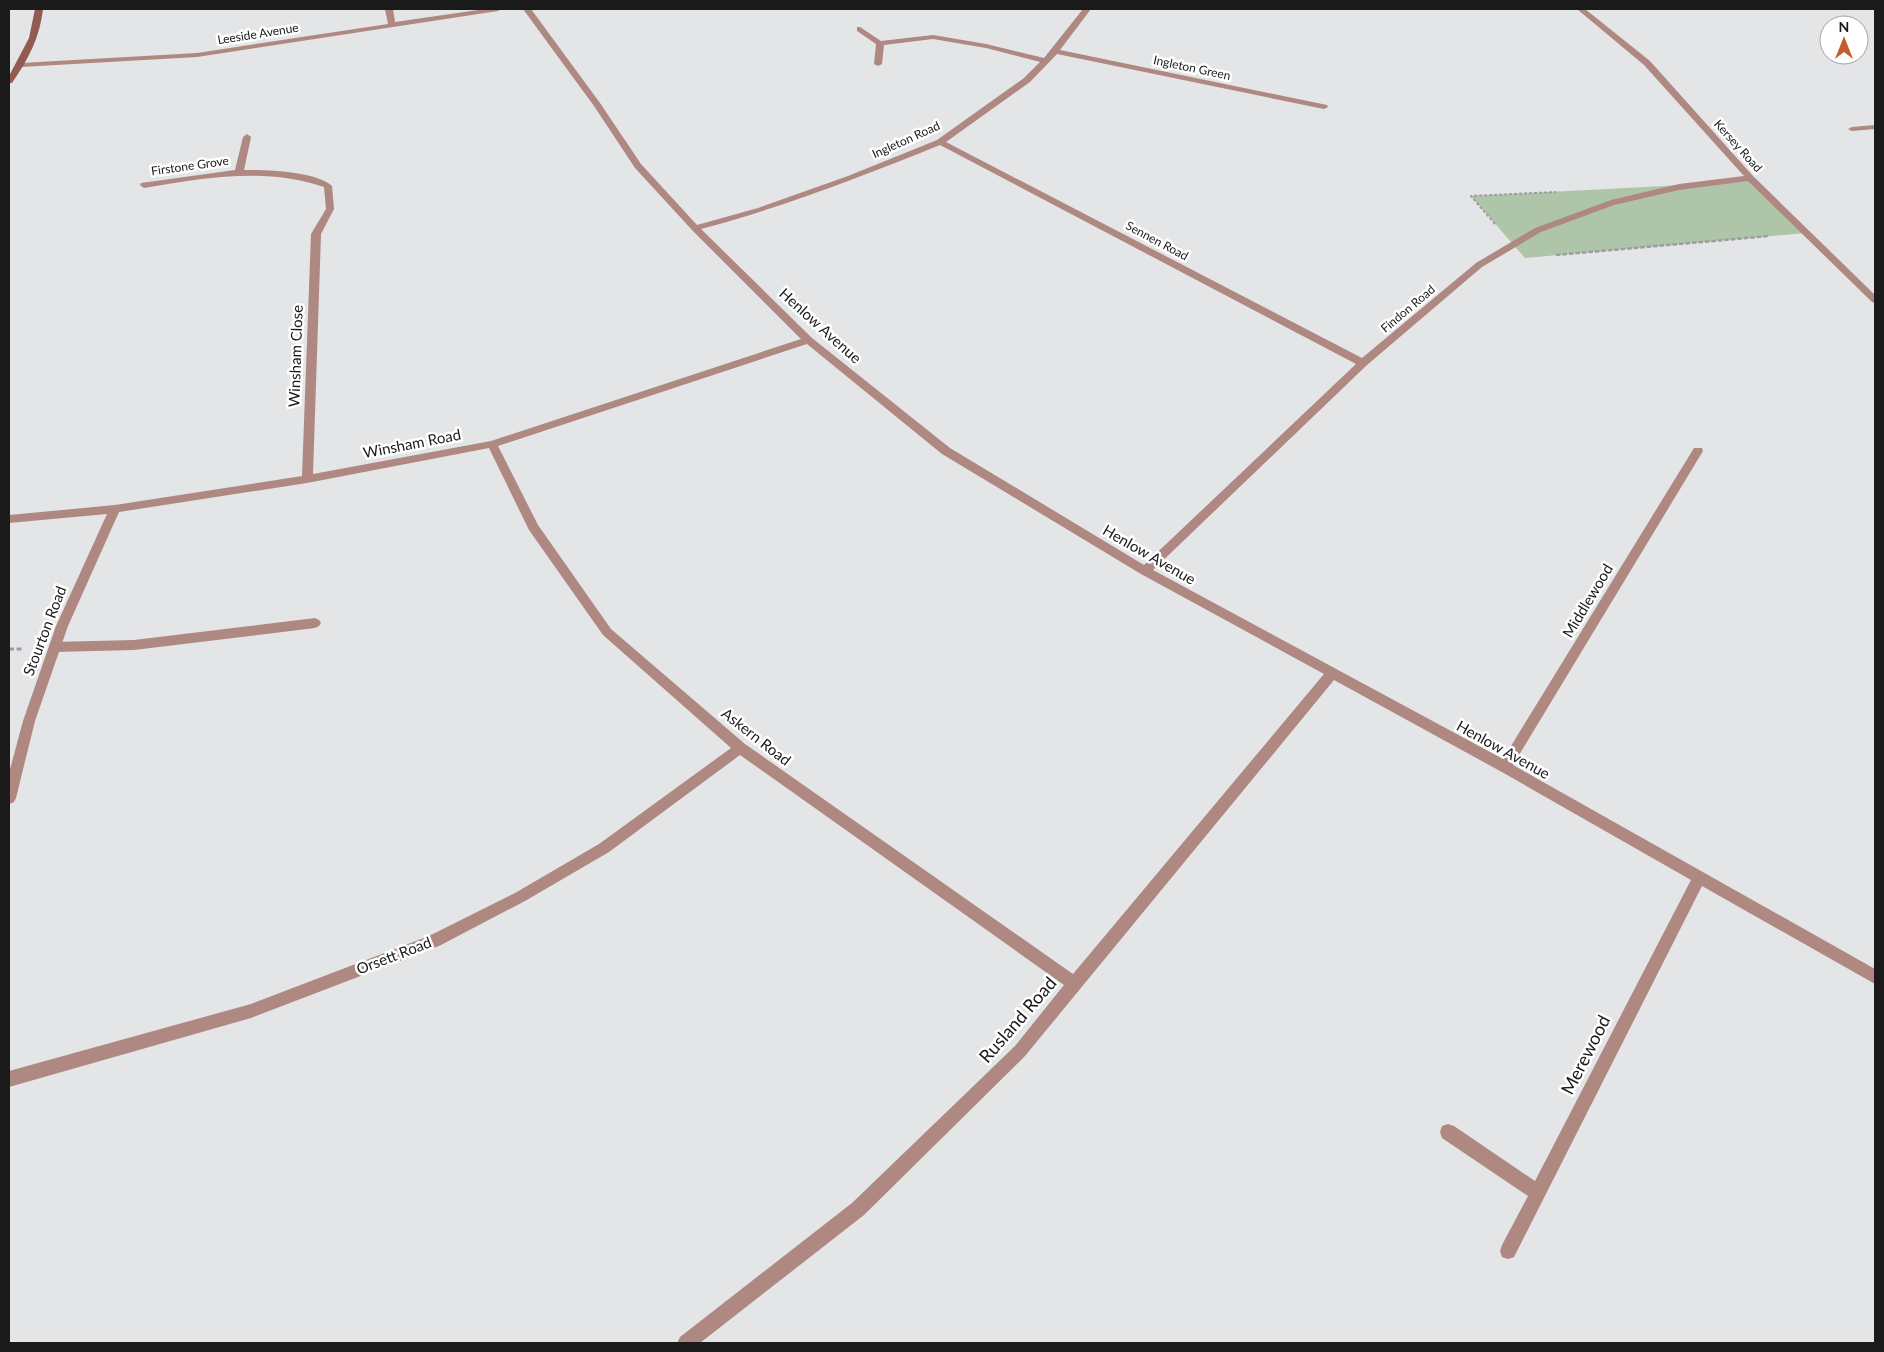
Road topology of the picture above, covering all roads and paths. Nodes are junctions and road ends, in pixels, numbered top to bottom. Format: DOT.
graph roads {
  1 [pos="39,9"];
  2 [pos="389,9"];
  3 [pos="498,9"];
  4 [pos="527,9"];
  5 [pos="1086,9"];
  6 [pos="1581,9"];
  7 [pos="392,25"];
  8 [pos="860,29"];
  9 [pos="880,43"];
  10 [pos="1055,51"];
  11 [pos="1045,61"];
  12 [pos="878,64"];
  13 [pos="20,65"];
  14 [pos="9,81"];
  15 [pos="1324,107"];
  16 [pos="1875,127"];
  17 [pos="1852,129"];
  18 [pos="247,137"];
  19 [pos="940,142"];
  20 [pos="239,171"];
  21 [pos="1750,178"];
  22 [pos="144,185"];
  23 [pos="695,228"];
  24 [pos="316,234"];
  25 [pos="1875,300"];
  26 [pos="808,340"];
  27 [pos="1363,363"];
  28 [pos="492,444"];
  29 [pos="1698,451"];
  30 [pos="307,479"];
  31 [pos="115,509"];
  32 [pos="9,520"];
  33 [pos="1145,571"];
  34 [pos="315,623"];
  35 [pos="55,647"];
  36 [pos="1331,674"];
  37 [pos="740,748"];
  38 [pos="1505,767"];
  39 [pos="9,798"];
  40 [pos="1700,877"];
  41 [pos="1875,977"];
  42 [pos="1074,984"];
  43 [pos="9,1079"];
  44 [pos="1448,1132"];
  45 [pos="1538,1193"];
  46 [pos="1508,1251"];
  47 [pos="686,1343"];
  1 -- 13 [label="street"];
  2 -- 7 [label="street"];
  3 -- 7 [label="street, Leeside Avenue"];
  4 -- 23 [label="street, Henlow Avenue"];
  5 -- 10 [label="street, Ingleton Road"];
  6 -- 21 [label="street, Kersey Road"];
  7 -- 13 [label="street, Leeside Avenue"];
  8 -- 9 [label="street"];
  9 -- 11 [label="street"];
  9 -- 12 [label="street"];
  10 -- 11 [label="street, Ingleton Road"];
  10 -- 15 [label="street, Ingleton Green"];
  11 -- 19 [label="street, Ingleton Road"];
  13 -- 14 [label="street"];
  16 -- 17 [label="street"];
  18 -- 20 [label="street, Firstone Grove"];
  19 -- 23 [label="street, Ingleton Road"];
  19 -- 27 [label="street, Sennen Road"];
  20 -- 22 [label="street, Firstone Grove"];
  20 -- 24 [label="street, Firstone Grove"];
  21 -- 25 [label="street, Kersey Road"];
  21 -- 27 [label="street, Findon Road"];
  23 -- 26 [label="street, Henlow Avenue"];
  24 -- 30 [label="street, Winsham Close"];
  26 -- 28 [label="street, Winsham Road"];
  26 -- 33 [label="street, Henlow Avenue"];
  27 -- 33 [label="street, Findon Road"];
  28 -- 30 [label="street, Winsham Road"];
  28 -- 37 [label="street, Askern Road"];
  29 -- 38 [label="street, Middlewood"];
  30 -- 31 [label="street, Winsham Road"];
  31 -- 32 [label="street, Winsham Road"];
  31 -- 35 [label="street, Stourton Road"];
  33 -- 36 [label="street, Henlow Avenue"];
  34 -- 35 [label="street"];
  35 -- 39 [label="street, Stourton Road"];
  36 -- 38 [label="street, Henlow Avenue"];
  36 -- 42 [label="street, Rusland Road"];
  37 -- 42 [label="street, Askern Road"];
  37 -- 43 [label="street, Orsett Road"];
  38 -- 40 [label="street, Henlow Avenue"];
  40 -- 41 [label="street, Henlow Avenue"];
  40 -- 45 [label="street, Merewood"];
  42 -- 47 [label="street, Rusland Road"];
  44 -- 45 [label="street"];
  45 -- 46 [label="street, Merewood"];
}
